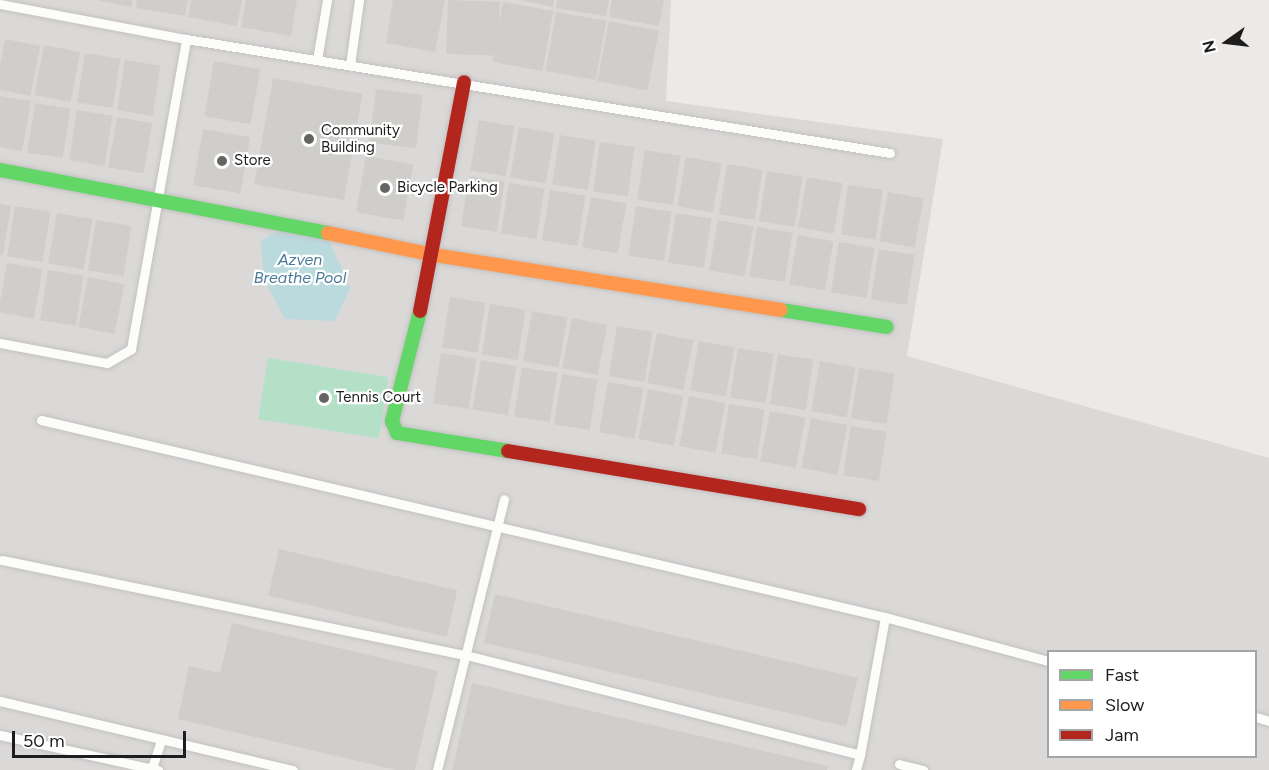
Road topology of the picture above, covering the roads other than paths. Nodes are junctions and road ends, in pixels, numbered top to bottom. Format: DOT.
graph roads {
  1 [pos="327,0"];
  2 [pos="359,0"];
  3 [pos="0,4"];
  4 [pos="186,39"];
  5 [pos="317,60"];
  6 [pos="350,65"];
  7 [pos="464,82"];
  8 [pos="890,153"];
  9 [pos="0,170"];
  10 [pos="157,197"];
  11 [pos="434,255"];
  12 [pos="887,327"];
  13 [pos="0,343"];
  14 [pos="40,420"];
  15 [pos="504,499"];
  16 [pos="859,509"];
  17 [pos="498,525"];
  18 [pos="2,560"];
  19 [pos="885,617"];
  20 [pos="466,655"];
  21 [pos="1047,661"];
  22 [pos="0,701"];
  23 [pos="0,735"];
  24 [pos="161,740"];
  25 [pos="860,755"];
  26 [pos="899,764"];
  27 [pos="155,769"];
  28 [pos="293,770"];
  29 [pos="437,770"];
  30 [pos="856,770"];
  31 [pos="923,770"];
  1 -- 5 [label="lane"];
  2 -- 6 [label="lane"];
  3 -- 4 [label="lane"];
  4 -- 5 [label="lane"];
  4 -- 10 [label="lane"];
  5 -- 6 [label="lane"];
  6 -- 7 [label="lane"];
  7 -- 8 [label="lane"];
  7 -- 11 [label="street"];
  9 -- 10 [label="street"];
  10 -- 11 [label="street"];
  10 -- 13 [label="lane"];
  11 -- 12 [label="street"];
  11 -- 16 [label="street"];
  14 -- 17 [label="lane"];
  15 -- 17 [label="lane"];
  17 -- 19 [label="lane"];
  17 -- 20 [label="lane"];
  18 -- 20 [label="lane"];
  19 -- 21 [label="lane"];
  19 -- 25 [label="lane"];
  20 -- 25 [label="lane"];
  20 -- 29 [label="lane"];
  22 -- 24 [label="lane"];
  23 -- 27 [label="lane"];
  24 -- 27 [label="lane"];
  24 -- 28 [label="lane"];
  25 -- 30 [label="lane"];
  26 -- 31 [label="lane"];
}
